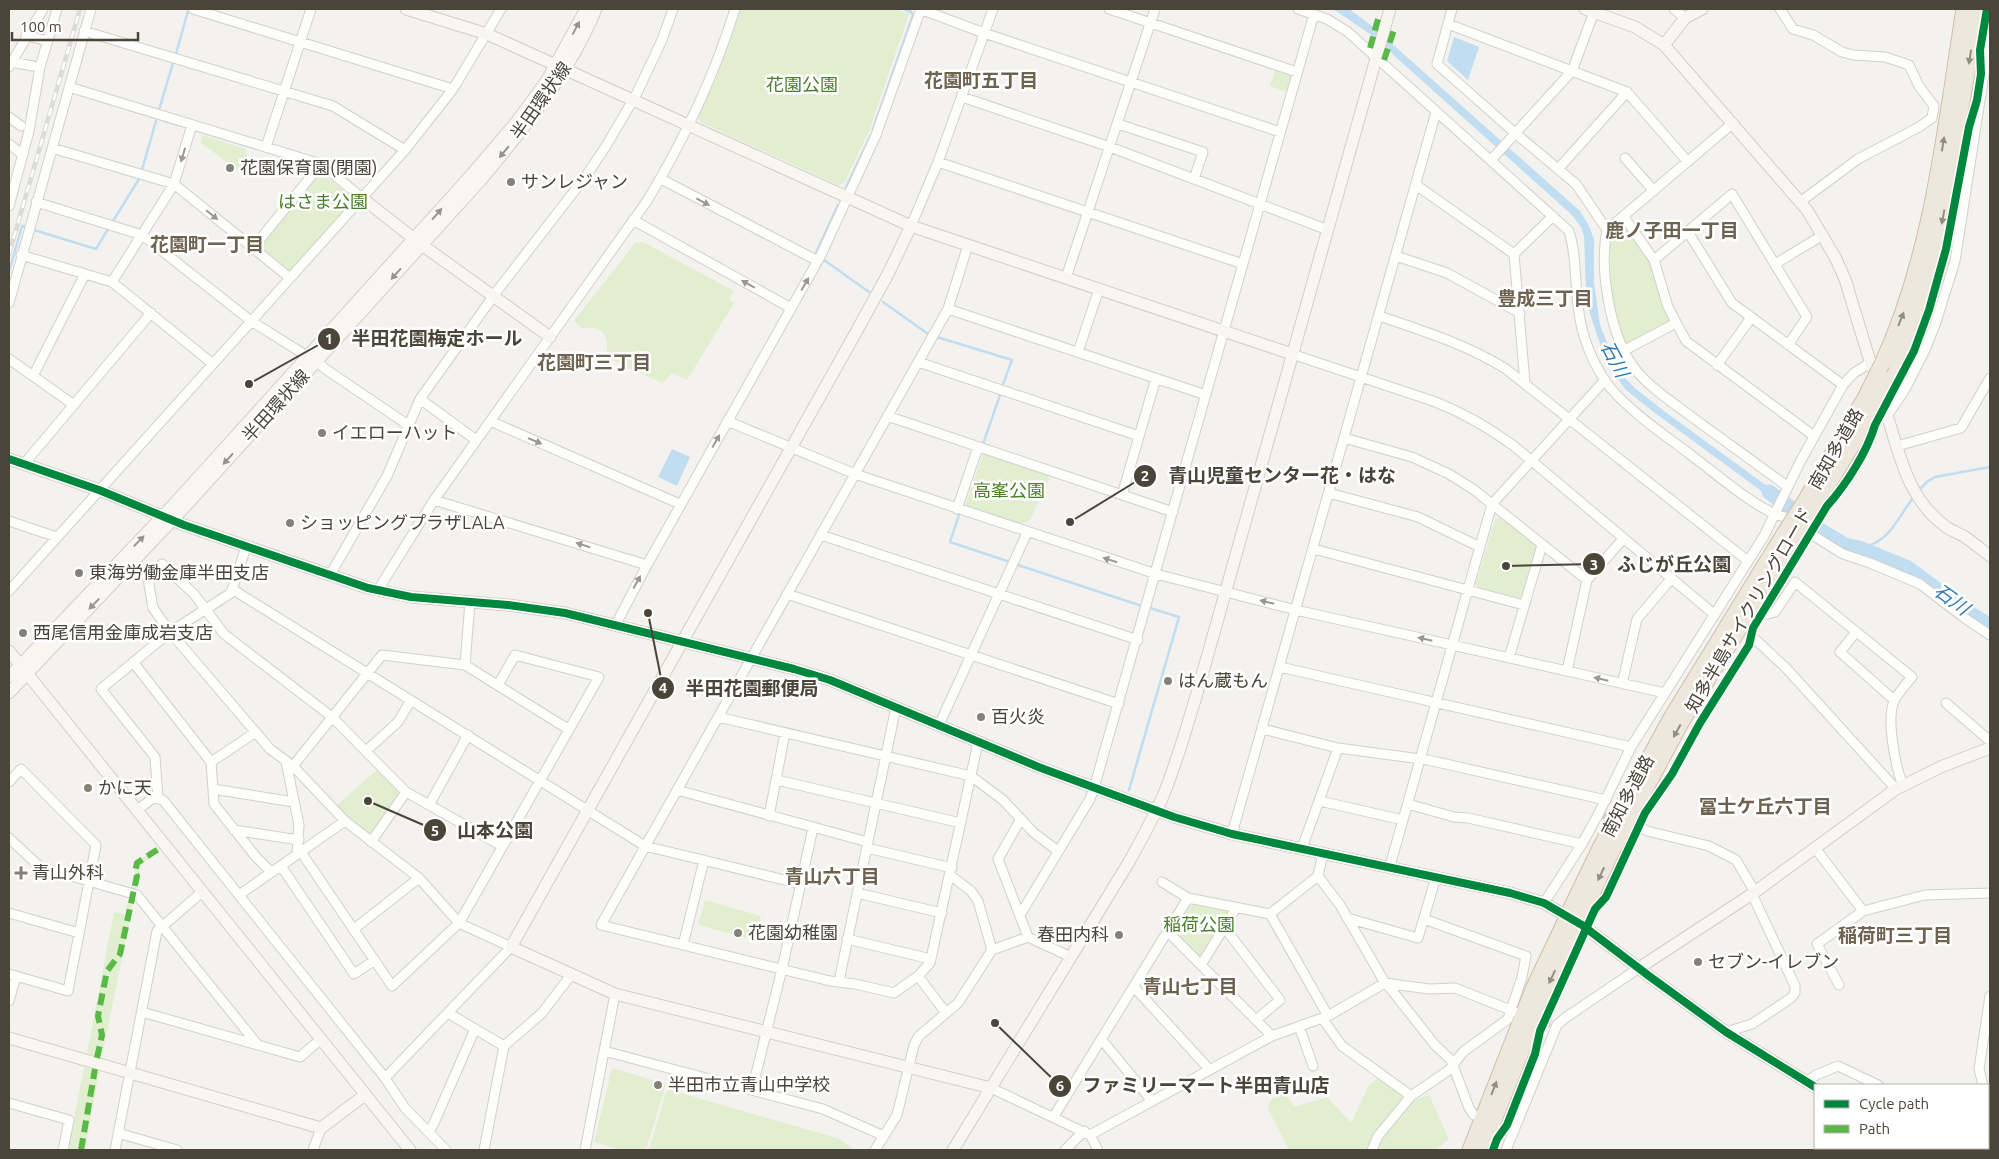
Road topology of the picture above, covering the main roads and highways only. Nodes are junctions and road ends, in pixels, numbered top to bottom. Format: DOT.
graph roads {
  1 [pos="1964,9"];
  2 [pos="1978,9"];
  3 [pos="1878,409"];
  4 [pos="1568,930"];
  5 [pos="1470,1150"];
  6 [pos="1482,1150"];
  3 -- 1 [label="highway, 南知多道路, one-way, bridge"];
  2 -- 3 [label="highway, 南知多道路, one-way, bridge"];
  3 -- 4 [label="highway, 南知多道路, bridge"];
  5 -- 4 [label="highway, 南知多道路, one-way"];
  4 -- 6 [label="highway, 南知多道路, one-way"];
}
